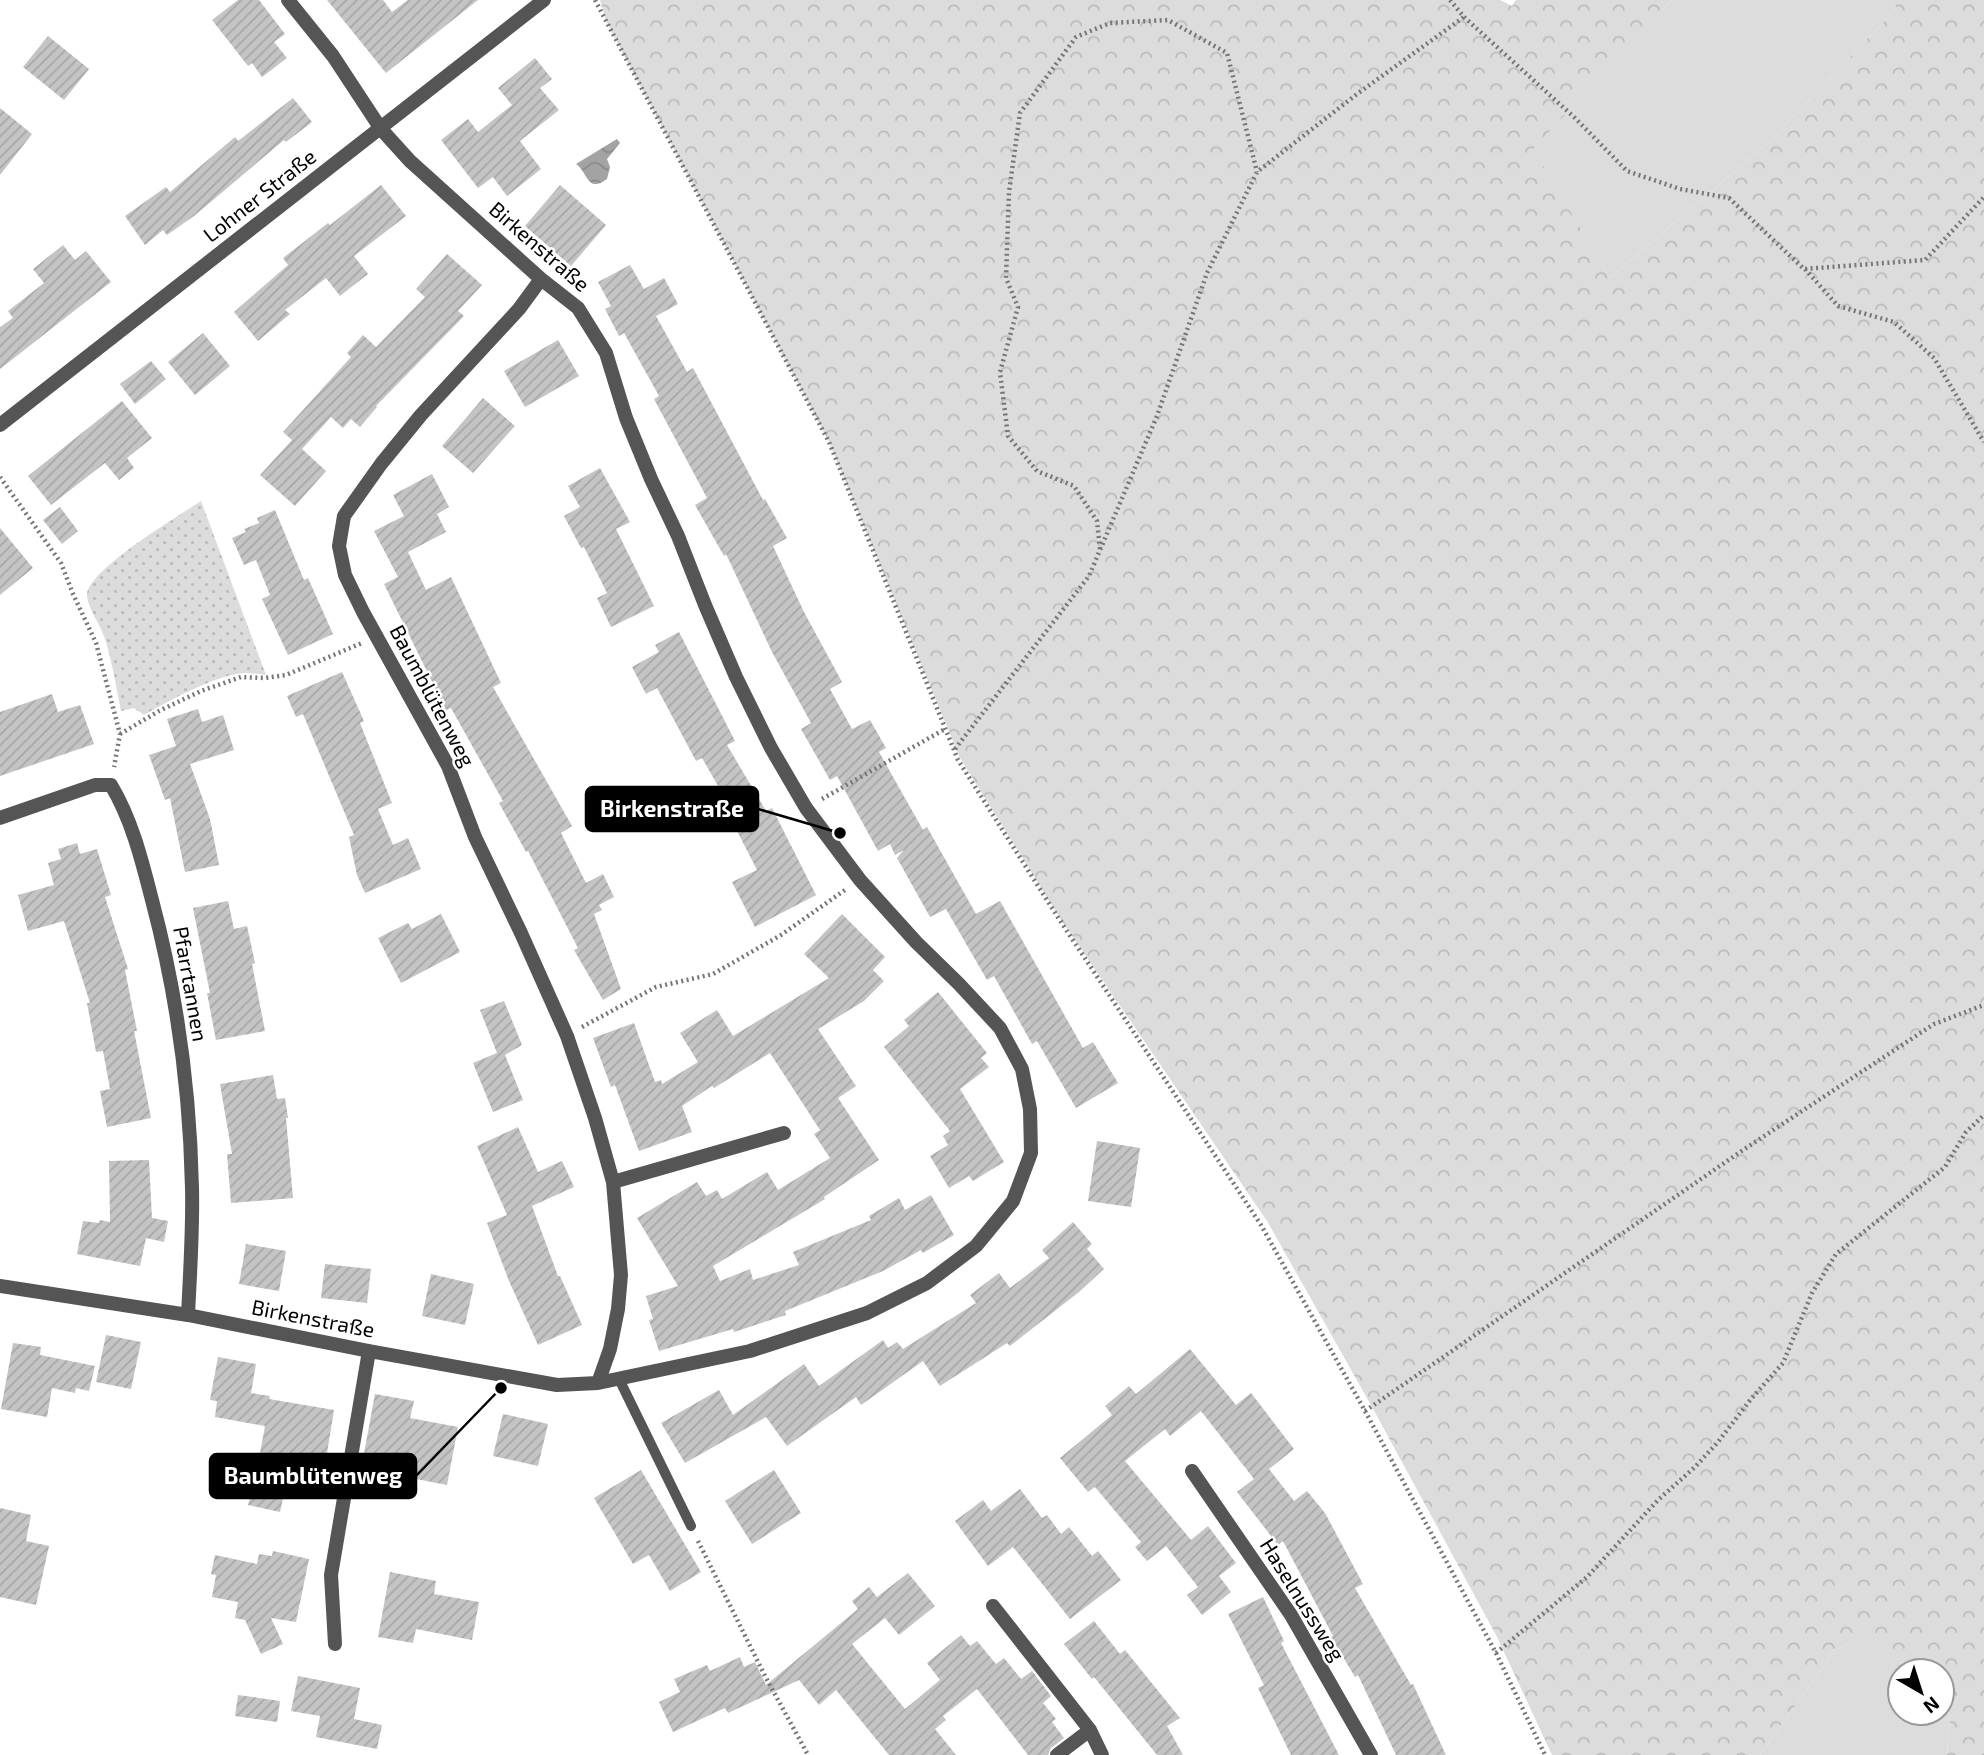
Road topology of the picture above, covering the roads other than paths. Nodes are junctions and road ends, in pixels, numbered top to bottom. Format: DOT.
graph roads {
  1 [pos="288,0"];
  2 [pos="544,0"];
  3 [pos="381,129"];
  4 [pos="541,279"];
  5 [pos="0,425"];
  6 [pos="0,818"];
  7 [pos="784,1133"];
  8 [pos="613,1182"];
  9 [pos="0,1286"];
  10 [pos="188,1315"];
  11 [pos="369,1351"];
  12 [pos="619,1379"];
  13 [pos="598,1382"];
  14 [pos="1192,1471"];
  15 [pos="691,1526"];
  16 [pos="993,1605"];
  17 [pos="335,1644"];
  18 [pos="1090,1730"];
  19 [pos="1057,1755"];
  20 [pos="1102,1755"];
  21 [pos="1371,1755"];
  1 -- 3 [label="street, Birkenstraße"];
  2 -- 3 [label="street, Lohner Straße"];
  3 -- 4 [label="street, Birkenstraße"];
  3 -- 5 [label="street, Lohner Straße"];
  4 -- 8 [label="street, Baumblütenweg"];
  4 -- 12 [label="street, Birkenstraße"];
  6 -- 10 [label="street, Pfarrtannen"];
  7 -- 8 [label="street"];
  8 -- 13 [label="street, Baumblütenweg"];
  9 -- 10 [label="street, Birkenstraße"];
  10 -- 11 [label="street, Birkenstraße"];
  11 -- 13 [label="street, Birkenstraße"];
  11 -- 17 [label="street"];
  12 -- 13 [label="street, Birkenstraße"];
  12 -- 15 [label="lane"];
  14 -- 21 [label="street, Haselnussweg"];
  16 -- 18 [label="street"];
  18 -- 19 [label="street"];
  18 -- 20 [label="street"];
}
